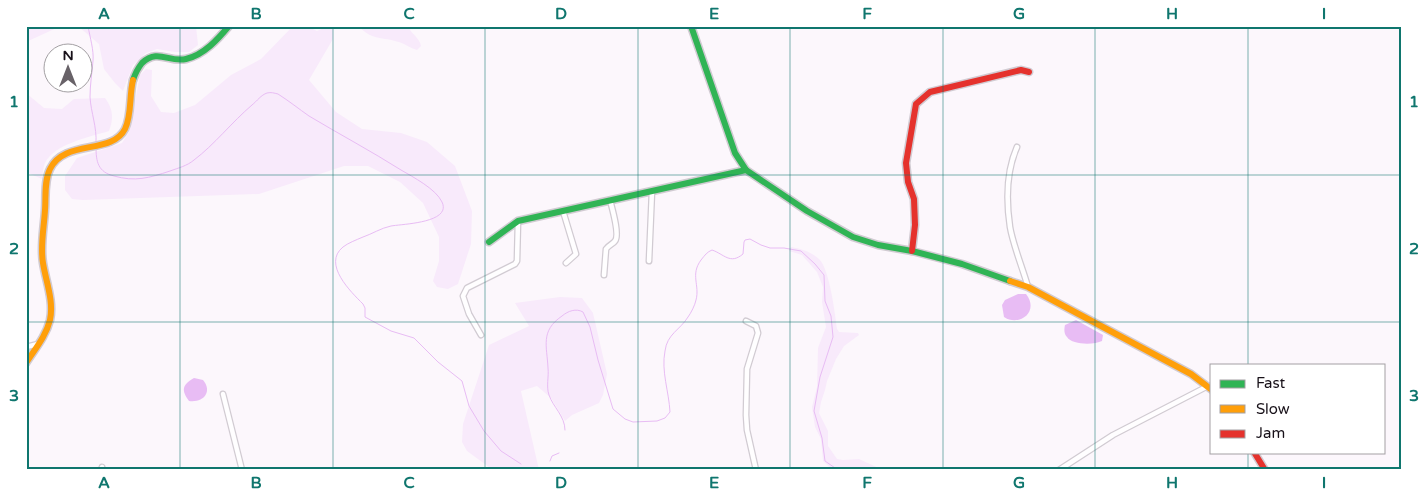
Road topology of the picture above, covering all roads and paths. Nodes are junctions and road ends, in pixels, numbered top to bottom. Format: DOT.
graph roads {
  1 [pos="229,26"];
  2 [pos="691,26"];
  3 [pos="1029,72"];
  4 [pos="1017,146"];
  5 [pos="746,170"];
  6 [pos="652,191"];
  7 [pos="610,200"];
  8 [pos="563,211"];
  9 [pos="518,221"];
  10 [pos="489,242"];
  11 [pos="912,251"];
  12 [pos="649,262"];
  13 [pos="566,264"];
  14 [pos="604,275"];
  15 [pos="1028,286"];
  16 [pos="746,320"];
  17 [pos="481,335"];
  18 [pos="38,344"];
  19 [pos="26,347"];
  20 [pos="26,363"];
  21 [pos="1210,388"];
  22 [pos="224,394"];
  23 [pos="1255,454"];
  24 [pos="242,470"];
  25 [pos="756,470"];
  26 [pos="1059,470"];
  27 [pos="1266,470"];
  1 -- 18 [label="main road"];
  2 -- 5 [label="main road"];
  3 -- 11 [label="main road"];
  4 -- 15 [label="street"];
  5 -- 6 [label="main road"];
  5 -- 11 [label="main road"];
  6 -- 7 [label="main road"];
  6 -- 12 [label="street"];
  7 -- 8 [label="main road"];
  7 -- 14 [label="street"];
  8 -- 9 [label="main road"];
  8 -- 13 [label="street"];
  9 -- 10 [label="main road"];
  9 -- 17 [label="street"];
  11 -- 15 [label="main road"];
  15 -- 21 [label="main road"];
  16 -- 25 [label="street"];
  18 -- 19 [label="street"];
  18 -- 20 [label="main road"];
  21 -- 26 [label="street"];
  22 -- 24 [label="street"];
  23 -- 27 [label="main road"];
}
